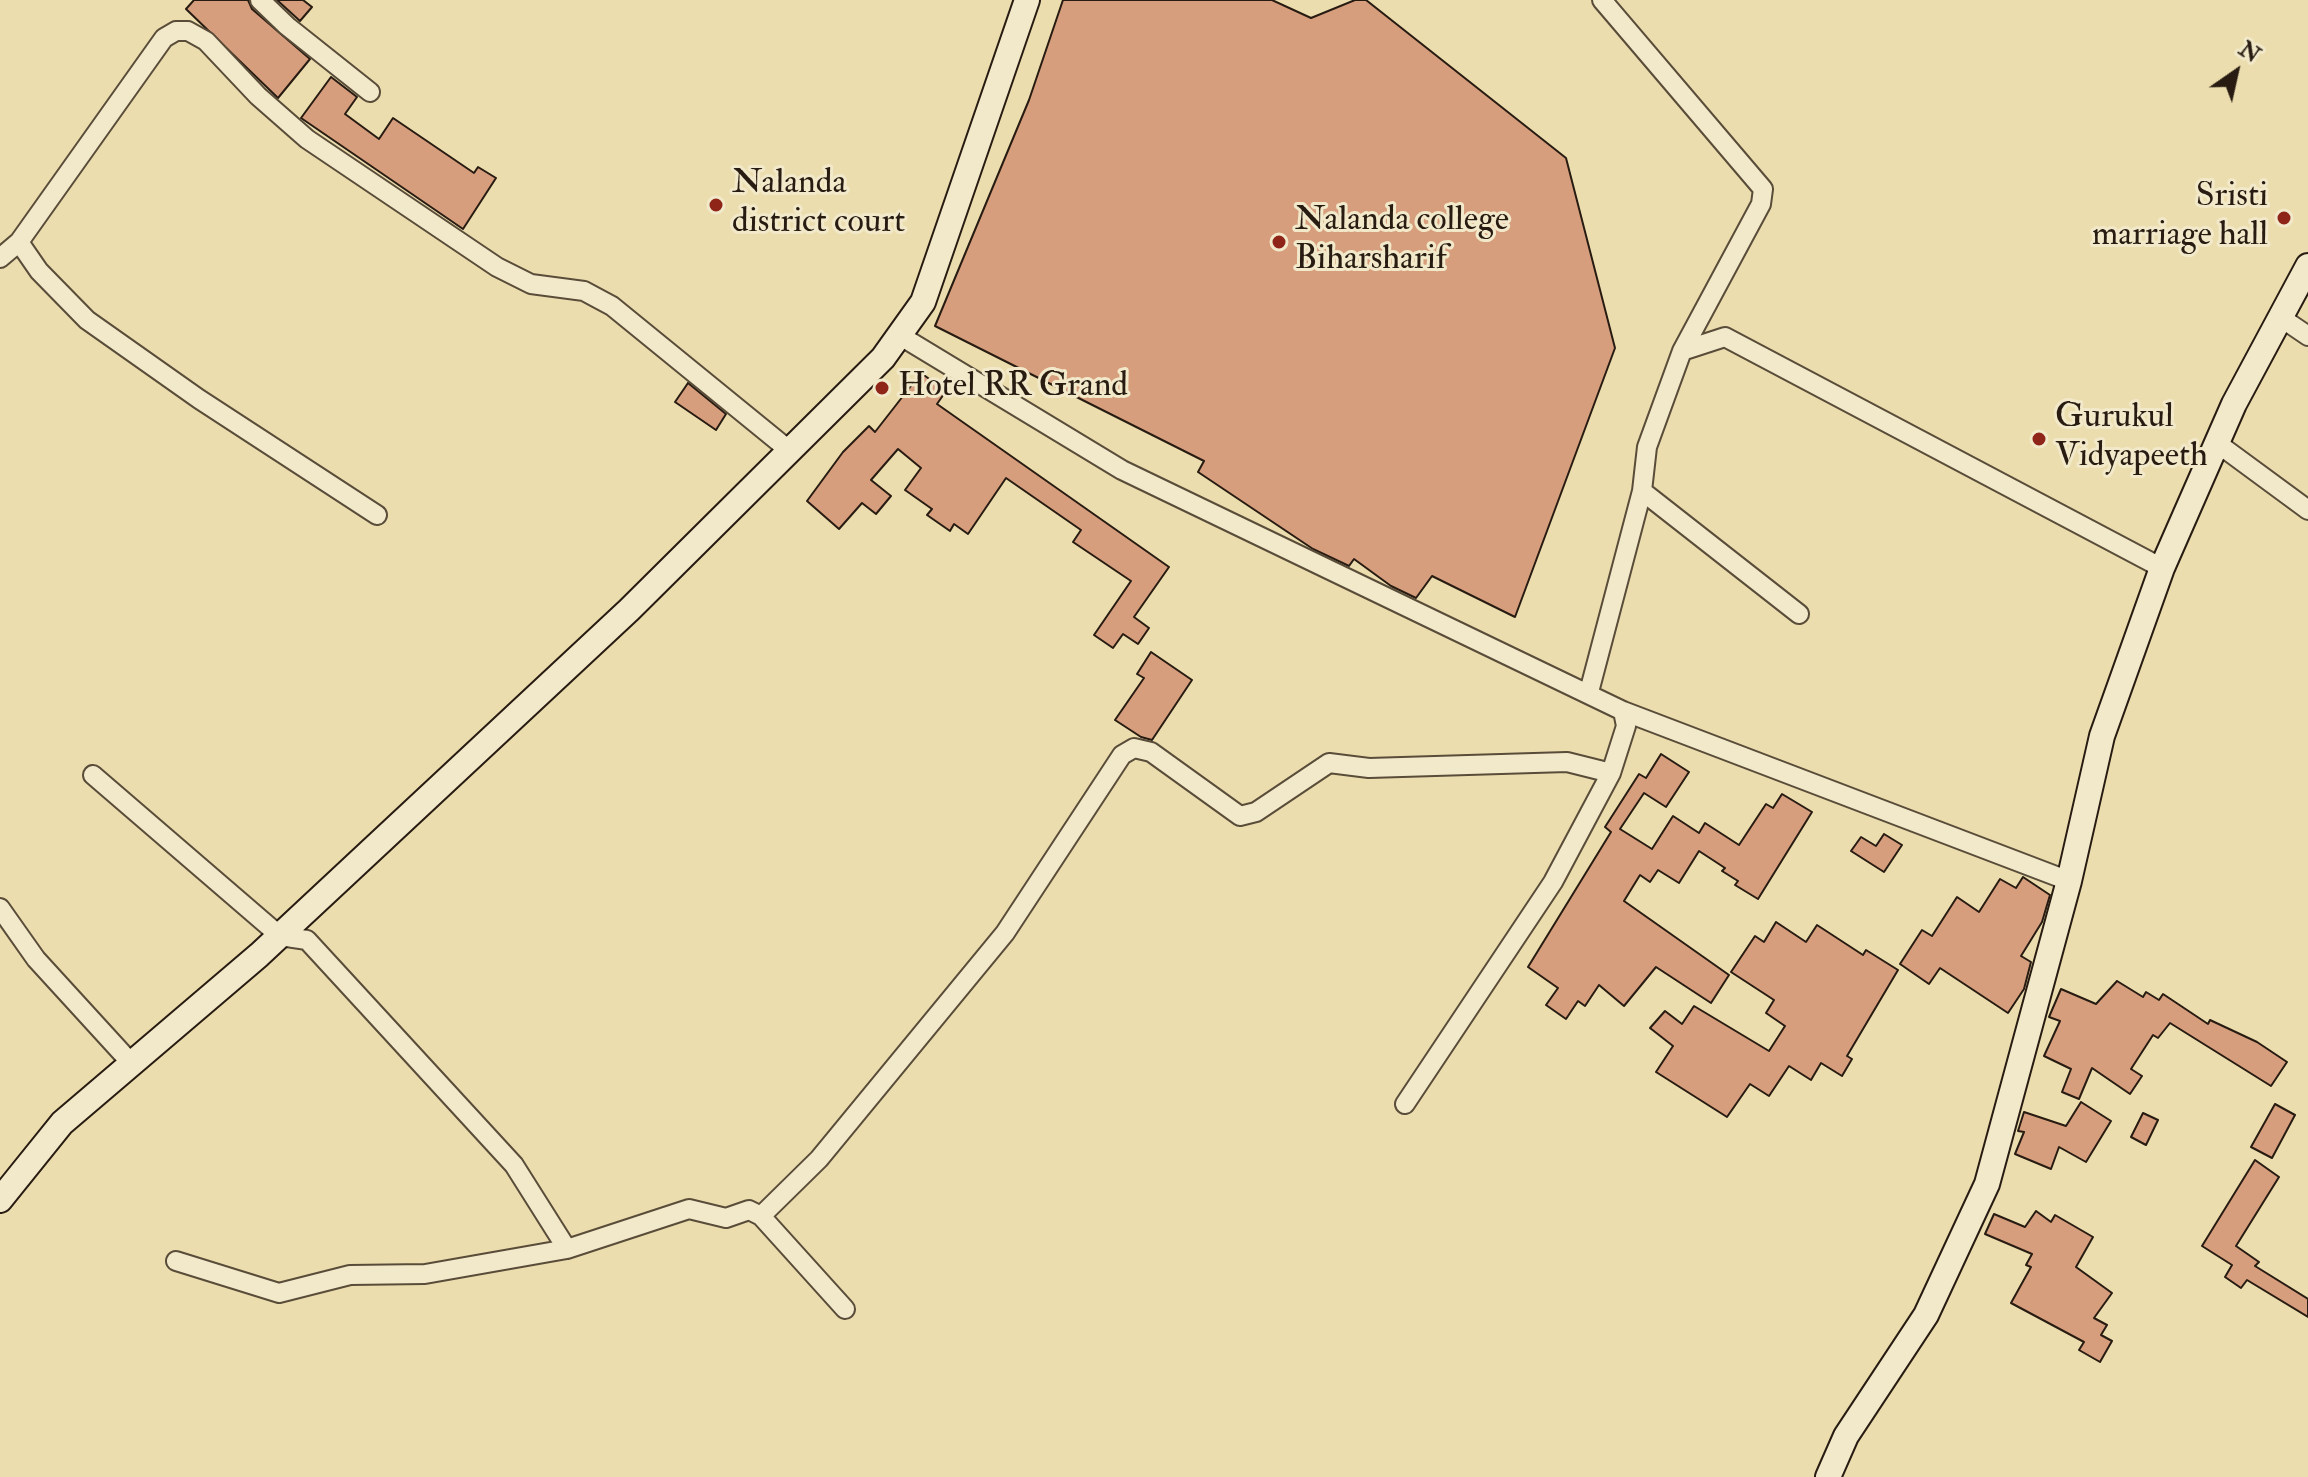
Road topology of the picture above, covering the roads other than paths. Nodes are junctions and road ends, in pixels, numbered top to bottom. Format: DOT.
graph roads {
  1 [pos="260,0"];
  2 [pos="1027,0"];
  3 [pos="1602,0"];
  4 [pos="370,92"];
  5 [pos="19,242"];
  6 [pos="0,258"];
  7 [pos="2308,266"];
  8 [pos="2280,317"];
  9 [pos="899,335"];
  10 [pos="2308,336"];
  11 [pos="1682,351"];
  12 [pos="2217,443"];
  13 [pos="790,451"];
  14 [pos="1642,491"];
  15 [pos="2308,510"];
  16 [pos="377,515"];
  17 [pos="2162,568"];
  18 [pos="1799,614"];
  19 [pos="1589,692"];
  20 [pos="1623,711"];
  21 [pos="1611,773"];
  22 [pos="93,775"];
  23 [pos="2069,881"];
  24 [pos="0,908"];
  25 [pos="280,936"];
  26 [pos="132,1064"];
  27 [pos="1405,1104"];
  28 [pos="0,1200"];
  29 [pos="761,1216"];
  30 [pos="567,1249"];
  31 [pos="176,1261"];
  32 [pos="845,1309"];
  33 [pos="1828,1477"];
  1 -- 4 [label="street"];
  2 -- 9 [label="main road"];
  3 -- 11 [label="street"];
  5 -- 6 [label="street"];
  5 -- 13 [label="street"];
  5 -- 16 [label="street"];
  7 -- 8 [label="main road"];
  8 -- 10 [label="street"];
  8 -- 12 [label="main road"];
  9 -- 13 [label="main road"];
  9 -- 19 [label="street"];
  11 -- 14 [label="street"];
  11 -- 17 [label="street"];
  12 -- 15 [label="street"];
  12 -- 17 [label="main road"];
  13 -- 25 [label="main road"];
  14 -- 18 [label="street"];
  14 -- 19 [label="street"];
  17 -- 23 [label="main road"];
  19 -- 20 [label="street"];
  20 -- 21 [label="street"];
  20 -- 23 [label="street"];
  21 -- 27 [label="street"];
  21 -- 29 [label="street"];
  22 -- 25 [label="street"];
  23 -- 33 [label="main road"];
  24 -- 26 [label="street"];
  25 -- 26 [label="main road"];
  25 -- 30 [label="street"];
  26 -- 28 [label="main road"];
  29 -- 30 [label="street"];
  29 -- 32 [label="street"];
  30 -- 31 [label="street"];
}
